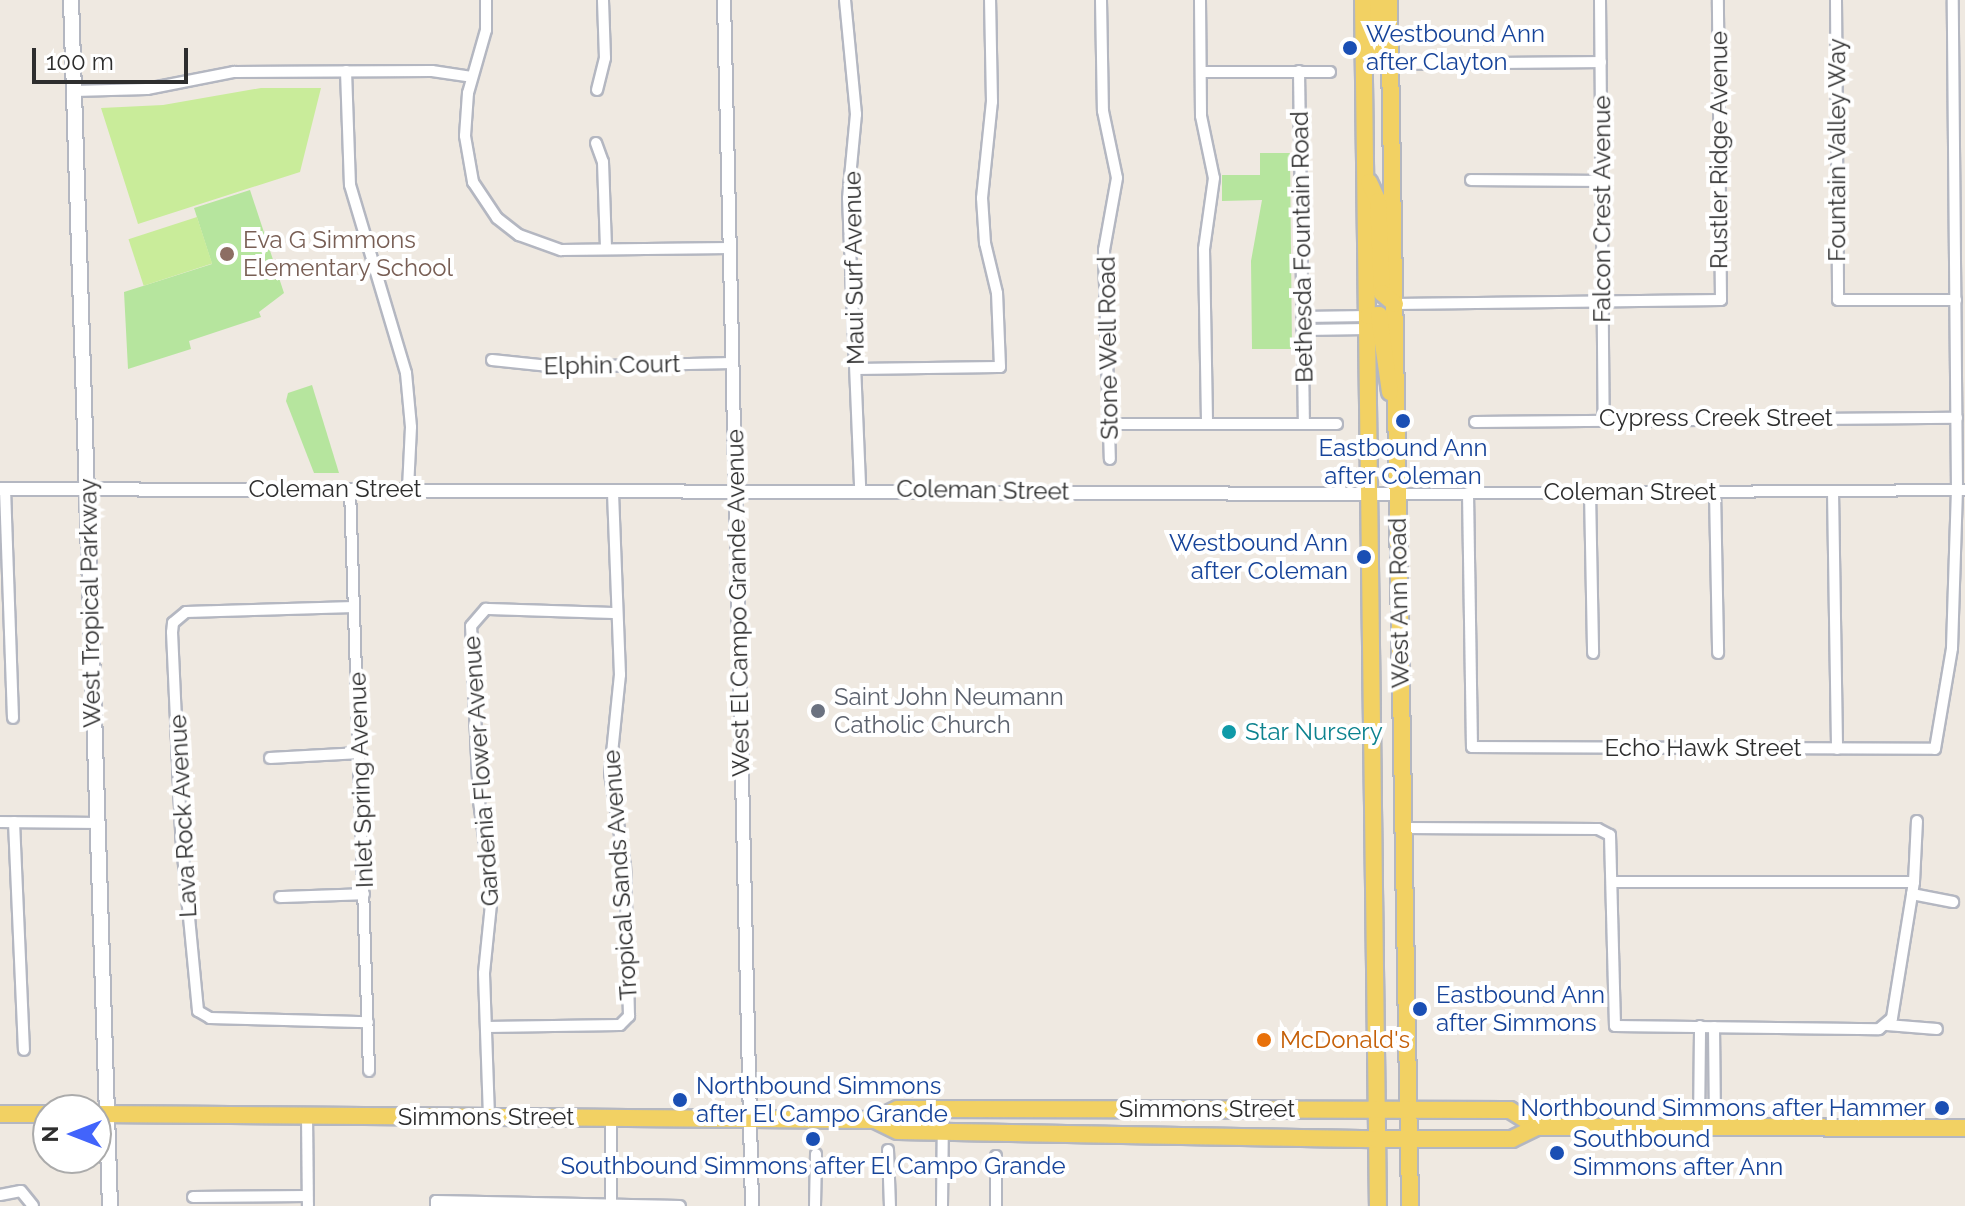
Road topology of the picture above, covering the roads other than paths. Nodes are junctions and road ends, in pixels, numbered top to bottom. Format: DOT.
graph roads {
  1 [pos="71,0"];
  2 [pos="486,0"];
  3 [pos="603,0"];
  4 [pos="724,0"];
  5 [pos="845,0"];
  6 [pos="990,0"];
  7 [pos="1101,0"];
  8 [pos="1200,0"];
  9 [pos="1363,0"];
  10 [pos="1378,0"];
  11 [pos="1389,0"];
  12 [pos="1600,0"];
  13 [pos="1718,0"];
  14 [pos="1836,0"];
  15 [pos="1953,0"];
  16 [pos="1601,62"];
  17 [pos="1391,64"];
  18 [pos="346,71"];
  19 [pos="1299,71"];
  20 [pos="1201,72"];
  21 [pos="1330,72"];
  22 [pos="472,77"];
  23 [pos="597,90"];
  24 [pos="74,91"];
  25 [pos="596,143"];
  26 [pos="1365,173"];
  27 [pos="1471,180"];
  28 [pos="1602,181"];
  29 [pos="1960,188"];
  30 [pos="730,248"];
  31 [pos="606,249"];
  32 [pos="1603,300"];
  33 [pos="1956,300"];
  34 [pos="1395,304"];
  35 [pos="1303,317"];
  36 [pos="1368,322"];
  37 [pos="1303,330"];
  38 [pos="492,360"];
  39 [pos="732,363"];
  40 [pos="856,369"];
  41 [pos="1396,413"];
  42 [pos="1604,417"];
  43 [pos="1957,418"];
  44 [pos="1475,422"];
  45 [pos="1107,424"];
  46 [pos="1207,424"];
  47 [pos="1304,424"];
  48 [pos="1337,424"];
  49 [pos="1110,459"];
  50 [pos="2,489"];
  51 [pos="87,489"];
  52 [pos="350,489"];
  53 [pos="408,489"];
  54 [pos="735,489"];
  55 [pos="860,489"];
  56 [pos="613,490"];
  57 [pos="1961,490"];
  58 [pos="1715,491"];
  59 [pos="1833,491"];
  60 [pos="1590,492"];
  61 [pos="1468,493"];
  62 [pos="1371,494"];
  63 [pos="1397,494"];
  64 [pos="354,607"];
  65 [pos="616,613"];
  66 [pos="1593,653"];
  67 [pos="1718,653"];
  68 [pos="13,718"];
  69 [pos="1837,749"];
  70 [pos="360,753"];
  71 [pos="270,758"];
  72 [pos="1917,821"];
  73 [pos="0,822"];
  74 [pos="14,822"];
  75 [pos="95,823"];
  76 [pos="1404,828"];
  77 [pos="1374,829"];
  78 [pos="1614,882"];
  79 [pos="1913,888"];
  80 [pos="364,894"];
  81 [pos="280,897"];
  82 [pos="1953,902"];
  83 [pos="368,1022"];
  84 [pos="1887,1025"];
  85 [pos="1700,1026"];
  86 [pos="487,1027"];
  87 [pos="1714,1027"];
  88 [pos="1937,1029"];
  89 [pos="24,1050"];
  90 [pos="369,1071"];
  91 [pos="101,1094"];
  92 [pos="943,1109"];
  93 [pos="1376,1110"];
  94 [pos="1409,1110"];
  95 [pos="0,1114"];
  96 [pos="32,1114"];
  97 [pos="112,1114"];
  98 [pos="307,1115"];
  99 [pos="489,1117"];
  100 [pos="611,1118"];
  101 [pos="749,1119"];
  102 [pos="875,1120"];
  103 [pos="1537,1127"];
  104 [pos="1707,1127"];
  105 [pos="1965,1128"];
  106 [pos="943,1131"];
  107 [pos="1376,1139"];
  108 [pos="1410,1139"];
  109 [pos="888,1150"];
  110 [pos="816,1154"];
  111 [pos="996,1156"];
  112 [pos="107,1174"];
  113 [pos="0,1195"];
  114 [pos="193,1197"];
  115 [pos="307,1201"];
  116 [pos="611,1202"];
  117 [pos="32,1203"];
  118 [pos="436,1203"];
  119 [pos="557,1204"];
  120 [pos="680,1205"];
  121 [pos="110,1206"];
  122 [pos="752,1206"];
  123 [pos="815,1206"];
  124 [pos="890,1206"];
  125 [pos="942,1206"];
  126 [pos="996,1206"];
  127 [pos="1378,1206"];
  128 [pos="1410,1206"];
  1 -- 24 [label="main road, West Tropical Parkway"];
  2 -- 22 [label="street"];
  3 -- 23 [label="street"];
  4 -- 30 [label="street, West El Campo Grande Avenue"];
  5 -- 40 [label="street, Maui Surf Avenue"];
  6 -- 40 [label="street"];
  7 -- 45 [label="street, Stone Well Road"];
  8 -- 20 [label="street"];
  9 -- 26 [label="main road, West Ann Road"];
  10 -- 17 [label="main road"];
  11 -- 17 [label="main road, West Ann Road"];
  12 -- 16 [label="street, Falcon Crest Avenue"];
  13 -- 32 [label="street, Rustler Ridge Avenue"];
  14 -- 33 [label="street, Fountain Valley Way"];
  15 -- 29 [label="street"];
  16 -- 17 [label="street"];
  16 -- 28 [label="street, Falcon Crest Avenue"];
  17 -- 34 [label="main road, West Ann Road"];
  18 -- 22 [label="street"];
  18 -- 24 [label="street"];
  18 -- 53 [label="street"];
  19 -- 20 [label="street"];
  19 -- 21 [label="street"];
  19 -- 35 [label="street, Bethesda Fountain Road"];
  20 -- 46 [label="street"];
  22 -- 31 [label="street"];
  24 -- 51 [label="main road, West Tropical Parkway"];
  25 -- 31 [label="street"];
  26 -- 34 [label="main road"];
  26 -- 36 [label="main road, West Ann Road"];
  27 -- 28 [label="street"];
  28 -- 32 [label="street, Falcon Crest Avenue"];
  29 -- 33 [label="street"];
  30 -- 31 [label="street"];
  30 -- 39 [label="street, West El Campo Grande Avenue"];
  32 -- 34 [label="street"];
  32 -- 42 [label="street, Falcon Crest Avenue"];
  33 -- 43 [label="street"];
  34 -- 41 [label="main road, West Ann Road"];
  35 -- 36 [label="street"];
  35 -- 37 [label="street, Bethesda Fountain Road"];
  36 -- 37 [label="street"];
  36 -- 41 [label="main road"];
  36 -- 62 [label="main road, West Ann Road"];
  37 -- 47 [label="street, Bethesda Fountain Road"];
  38 -- 39 [label="street, Elphin Court"];
  39 -- 54 [label="street, West El Campo Grande Avenue"];
  40 -- 55 [label="street, Maui Surf Avenue"];
  41 -- 63 [label="main road, West Ann Road"];
  42 -- 43 [label="street, Cypress Creek Street"];
  42 -- 44 [label="street, Cypress Creek Street"];
  43 -- 57 [label="street"];
  45 -- 46 [label="street"];
  45 -- 49 [label="street, Stone Well Road"];
  46 -- 47 [label="street"];
  47 -- 48 [label="street"];
  50 -- 51 [label="street, Coleman Street"];
  50 -- 68 [label="street"];
  51 -- 52 [label="street, Coleman Street"];
  51 -- 75 [label="main road, West Tropical Parkway"];
  52 -- 53 [label="street, Coleman Street"];
  52 -- 64 [label="street, Inlet Spring Avenue"];
  53 -- 56 [label="street, Coleman Street"];
  54 -- 55 [label="street, Coleman Street"];
  54 -- 56 [label="street, Coleman Street"];
  54 -- 101 [label="street, West El Campo Grande Avenue"];
  55 -- 62 [label="street, Coleman Street"];
  56 -- 65 [label="street, Tropical Sands Avenue"];
  57 -- 59 [label="street, Coleman Street"];
  57 -- 69 [label="street, Echo Hawk Street"];
  58 -- 59 [label="street, Coleman Street"];
  58 -- 60 [label="street, Coleman Street"];
  58 -- 67 [label="street"];
  59 -- 69 [label="street"];
  60 -- 61 [label="street, Coleman Street"];
  60 -- 66 [label="street"];
  61 -- 63 [label="street, Coleman Street"];
  61 -- 69 [label="street, Echo Hawk Street"];
  62 -- 63 [label="street, Coleman Street"];
  62 -- 77 [label="main road, West Ann Road"];
  63 -- 76 [label="main road, West Ann Road"];
  64 -- 70 [label="street, Inlet Spring Avenue"];
  64 -- 83 [label="street, Lava Rock Avenue"];
  65 -- 86 [label="street, Tropical Sands Avenue"];
  65 -- 86 [label="street, Gardenia Flower Avenue"];
  70 -- 71 [label="street"];
  70 -- 80 [label="street, Inlet Spring Avenue"];
  72 -- 79 [label="street"];
  73 -- 74 [label="street"];
  74 -- 75 [label="street"];
  74 -- 89 [label="street"];
  75 -- 91 [label="main road, West Tropical Parkway"];
  76 -- 77 [label="main road"];
  76 -- 78 [label="street"];
  76 -- 94 [label="main road, West Ann Road"];
  77 -- 93 [label="main road, West Ann Road"];
  78 -- 79 [label="street"];
  78 -- 85 [label="street"];
  79 -- 82 [label="street"];
  79 -- 84 [label="street"];
  80 -- 81 [label="street"];
  80 -- 83 [label="street, Inlet Spring Avenue"];
  83 -- 90 [label="street, Inlet Spring Avenue"];
  84 -- 87 [label="street"];
  84 -- 88 [label="street"];
  85 -- 87 [label="street"];
  85 -- 104 [label="street"];
  86 -- 99 [label="street, Gardenia Flower Avenue"];
  87 -- 104 [label="street"];
  92 -- 93 [label="main road, Simmons Street"];
  92 -- 102 [label="main road, Simmons Street"];
  92 -- 106 [label="street"];
  93 -- 94 [label="main road, Simmons Street"];
  93 -- 107 [label="main road, West Ann Road"];
  94 -- 103 [label="main road, Simmons Street"];
  94 -- 108 [label="main road, West Ann Road"];
  95 -- 96 [label="main road"];
  97 -- 98 [label="main road, Simmons Street"];
  98 -- 99 [label="main road, Simmons Street"];
  98 -- 115 [label="street"];
  99 -- 100 [label="main road, Simmons Street"];
  100 -- 101 [label="main road, Simmons Street"];
  100 -- 116 [label="street"];
  101 -- 102 [label="main road, Simmons Street"];
  101 -- 122 [label="street, West El Campo Grande Avenue"];
  102 -- 106 [label="main road, Simmons Street"];
  103 -- 104 [label="main road, Simmons Street"];
  103 -- 108 [label="main road, Simmons Street"];
  104 -- 105 [label="main road, Simmons Street"];
  106 -- 107 [label="main road, Simmons Street"];
  106 -- 125 [label="street"];
  107 -- 108 [label="main road, Simmons Street"];
  107 -- 127 [label="main road, West Ann Road"];
  108 -- 128 [label="main road, West Ann Road"];
  109 -- 124 [label="street"];
  110 -- 123 [label="street"];
  111 -- 126 [label="street"];
  112 -- 121 [label="main road, West Tropical Parkway"];
  113 -- 117 [label="street"];
  114 -- 115 [label="street"];
  116 -- 119 [label="street"];
  116 -- 120 [label="street"];
  118 -- 119 [label="street"];
}
